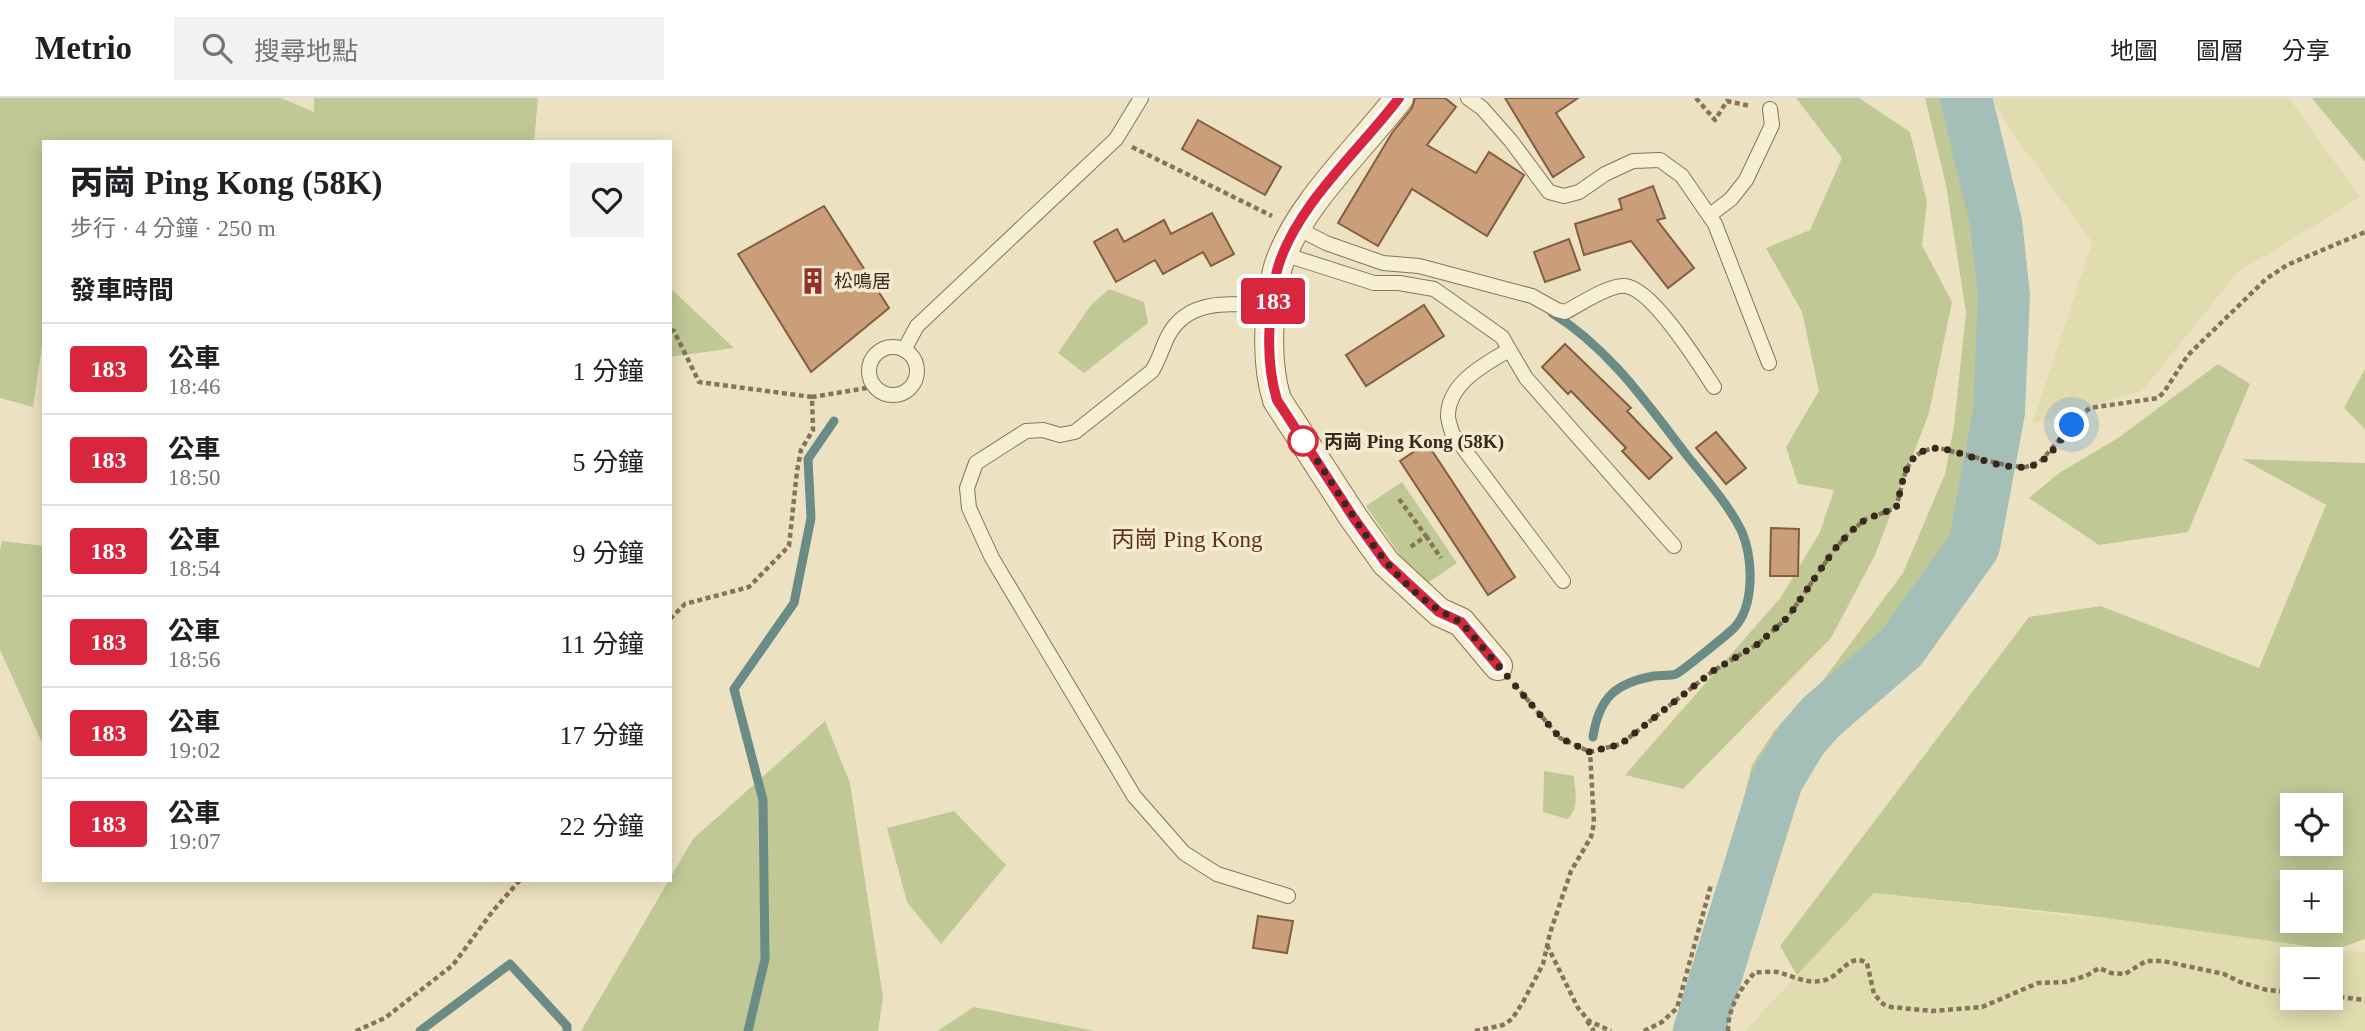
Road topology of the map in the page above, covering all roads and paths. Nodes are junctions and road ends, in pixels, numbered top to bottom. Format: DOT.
graph roads {
  1 [pos="1141,98"];
  2 [pos="1399,98"];
  3 [pos="1468,98"];
  4 [pos="1696,98"];
  5 [pos="1770,109"];
  6 [pos="1116,139"];
  7 [pos="1710,215"];
  8 [pos="1297,228"];
  9 [pos="2365,232"];
  10 [pos="1283,254"];
  11 [pos="1272,307"];
  12 [pos="672,330"];
  13 [pos="904,350"];
  14 [pos="1509,350"];
  15 [pos="1769,363"];
  16 [pos="1714,387"];
  17 [pos="867,388"];
  18 [pos="812,397"];
  19 [pos="1399,499"];
  20 [pos="1426,536"];
  21 [pos="1674,545"];
  22 [pos="1441,558"];
  23 [pos="1386,563"];
  24 [pos="1563,582"];
  25 [pos="672,617"];
  26 [pos="1498,666"];
  27 [pos="1590,752"];
  28 [pos="518,882"];
  29 [pos="1711,885"];
  30 [pos="1288,895"];
  31 [pos="1547,945"];
  32 [pos="2280,991"];
  33 [pos="2343,997"];
  34 [pos="2365,1000"];
  35 [pos="1581,1012"];
  36 [pos="356,1031"];
  37 [pos="1475,1031"];
  38 [pos="1594,1031"];
  39 [pos="1611,1031"];
  40 [pos="1644,1031"];
  41 [pos="1728,1031"];
  1 -- 6 [label="lane"];
  2 -- 8 [label="street"];
  3 -- 7 [label="lane"];
  4 -- 5 [label="path"];
  5 -- 7 [label="lane"];
  6 -- 8 [label="path"];
  6 -- 13 [label="lane"];
  7 -- 15 [label="lane"];
  8 -- 10 [label="street"];
  8 -- 16 [label="lane"];
  9 -- 27 [label="path"];
  10 -- 11 [label="street"];
  10 -- 14 [label="lane"];
  11 -- 23 [label="street"];
  11 -- 30 [label="lane"];
  12 -- 18 [label="path"];
  14 -- 21 [label="lane"];
  14 -- 24 [label="lane"];
  17 -- 18 [label="path"];
  18 -- 25 [label="path"];
  19 -- 20 [label="path"];
  20 -- 22 [label="path"];
  20 -- 23 [label="path"];
  23 -- 26 [label="street"];
  26 -- 27 [label="path"];
  27 -- 31 [label="path"];
  28 -- 36 [label="path"];
  29 -- 40 [label="path"];
  31 -- 35 [label="path"];
  31 -- 37 [label="path"];
  32 -- 41 [label="path"];
  33 -- 34 [label="path"];
  35 -- 38 [label="path"];
  35 -- 39 [label="path"];
}
